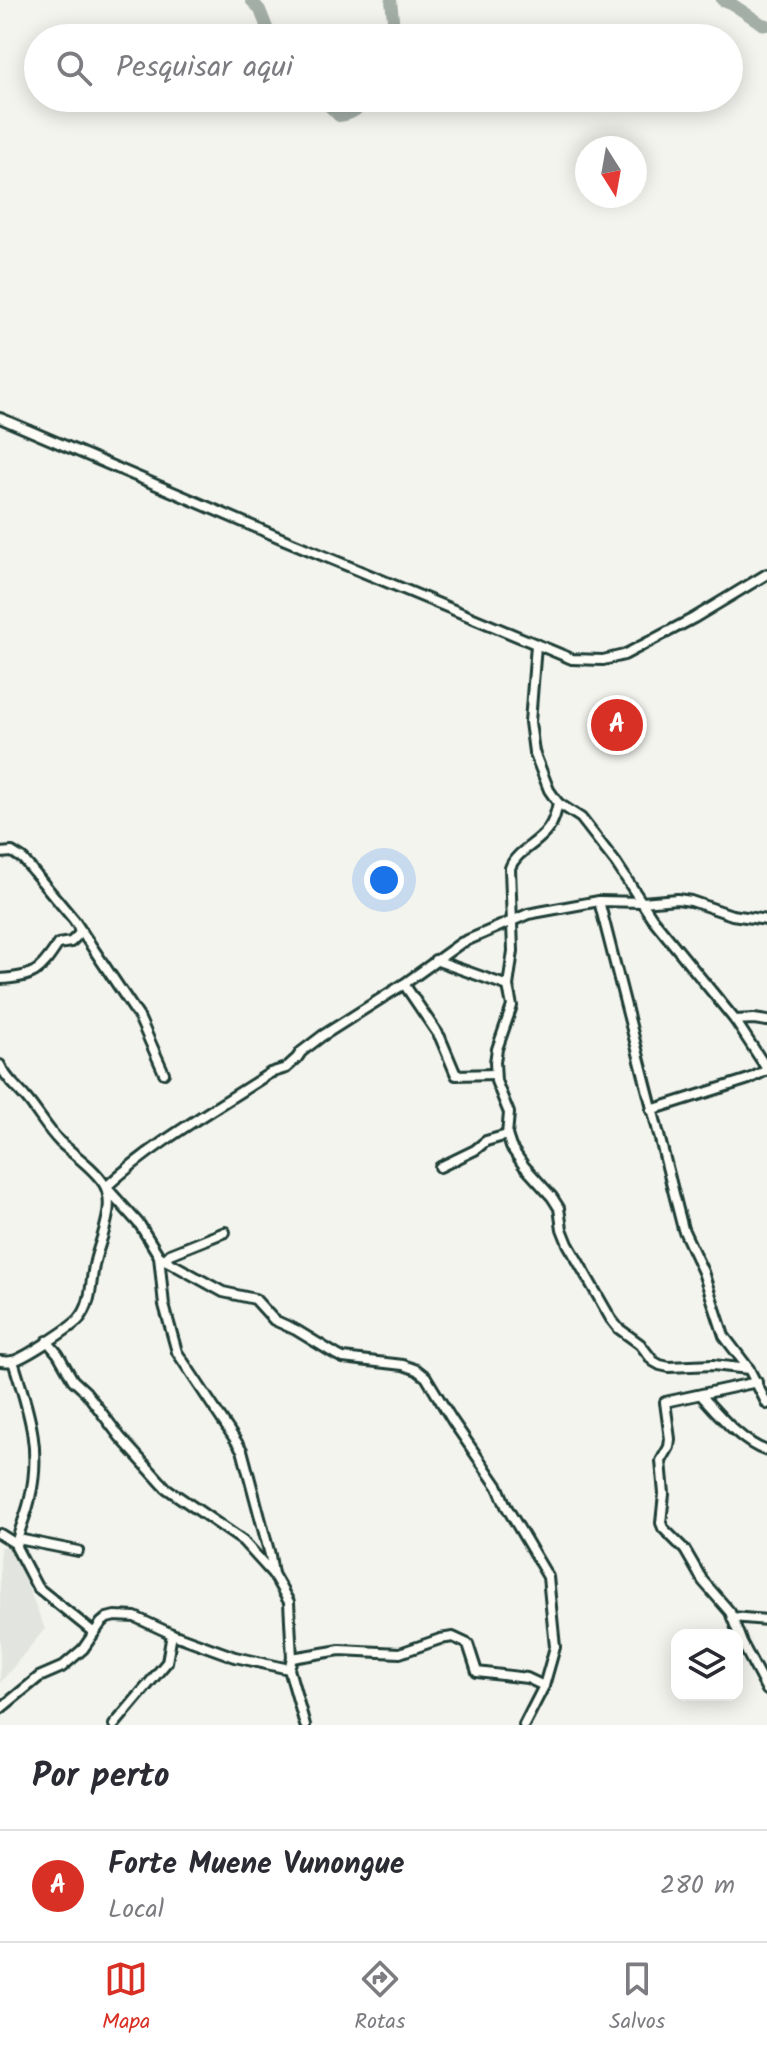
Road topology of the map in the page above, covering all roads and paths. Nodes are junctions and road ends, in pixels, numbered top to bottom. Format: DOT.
graph roads {
  1 [pos="0,418"];
  2 [pos="767,574"];
  3 [pos="536,645"];
  4 [pos="558,803"];
  5 [pos="0,853"];
  6 [pos="599,901"];
  7 [pos="642,902"];
  8 [pos="767,920"];
  9 [pos="512,921"];
  10 [pos="79,929"];
  11 [pos="435,960"];
  12 [pos="0,979"];
  13 [pos="404,984"];
  14 [pos="508,986"];
  15 [pos="735,1020"];
  16 [pos="767,1021"];
  17 [pos="0,1065"];
  18 [pos="767,1070"];
  19 [pos="164,1073"];
  20 [pos="495,1074"];
  21 [pos="651,1110"];
  22 [pos="507,1135"];
  23 [pos="440,1167"];
  24 [pos="106,1187"];
  25 [pos="225,1232"];
  26 [pos="163,1258"];
  27 [pos="47,1341"];
  28 [pos="0,1361"];
  29 [pos="13,1361"];
  30 [pos="749,1369"];
  31 [pos="757,1382"];
  32 [pos="701,1395"];
  33 [pos="767,1404"];
  34 [pos="767,1451"];
  35 [pos="0,1534"];
  36 [pos="17,1542"];
  37 [pos="78,1551"];
  38 [pos="273,1574"];
  39 [pos="732,1617"];
  40 [pos="767,1620"];
  41 [pos="93,1632"];
  42 [pos="172,1634"];
  43 [pos="292,1658"];
  44 [pos="289,1669"];
  45 [pos="544,1686"];
  46 [pos="767,1690"];
  47 [pos="0,1709"];
  48 [pos="114,1725"];
  49 [pos="305,1725"];
  50 [pos="524,1725"];
  1 -- 3 [label="street"];
  2 -- 3 [label="street"];
  3 -- 4 [label="street"];
  4 -- 7 [label="street"];
  4 -- 9 [label="street"];
  5 -- 10 [label="street"];
  6 -- 7 [label="street"];
  6 -- 9 [label="street"];
  6 -- 21 [label="street"];
  7 -- 8 [label="street"];
  7 -- 15 [label="street"];
  9 -- 11 [label="street"];
  9 -- 14 [label="street"];
  10 -- 12 [label="street"];
  10 -- 19 [label="street"];
  11 -- 13 [label="street"];
  11 -- 14 [label="street"];
  13 -- 20 [label="street"];
  13 -- 24 [label="street"];
  14 -- 20 [label="street"];
  15 -- 16 [label="street"];
  15 -- 18 [label="street"];
  17 -- 24 [label="street"];
  18 -- 21 [label="street"];
  20 -- 22 [label="street"];
  21 -- 30 [label="street"];
  22 -- 23 [label="street"];
  22 -- 30 [label="street"];
  24 -- 26 [label="street"];
  24 -- 27 [label="street"];
  25 -- 26 [label="street"];
  26 -- 38 [label="street"];
  26 -- 45 [label="street"];
  27 -- 29 [label="street"];
  27 -- 38 [label="street"];
  28 -- 29 [label="street"];
  29 -- 36 [label="street"];
  30 -- 31 [label="street"];
  31 -- 32 [label="street"];
  31 -- 33 [label="street"];
  32 -- 34 [label="street"];
  32 -- 39 [label="street"];
  35 -- 36 [label="street"];
  36 -- 37 [label="street"];
  36 -- 41 [label="street"];
  38 -- 43 [label="street"];
  39 -- 40 [label="street"];
  39 -- 46 [label="street"];
  41 -- 42 [label="street"];
  41 -- 47 [label="street"];
  42 -- 44 [label="street"];
  42 -- 48 [label="street"];
  43 -- 44 [label="street"];
  43 -- 45 [label="street"];
  44 -- 49 [label="street"];
  45 -- 50 [label="street"];
}
